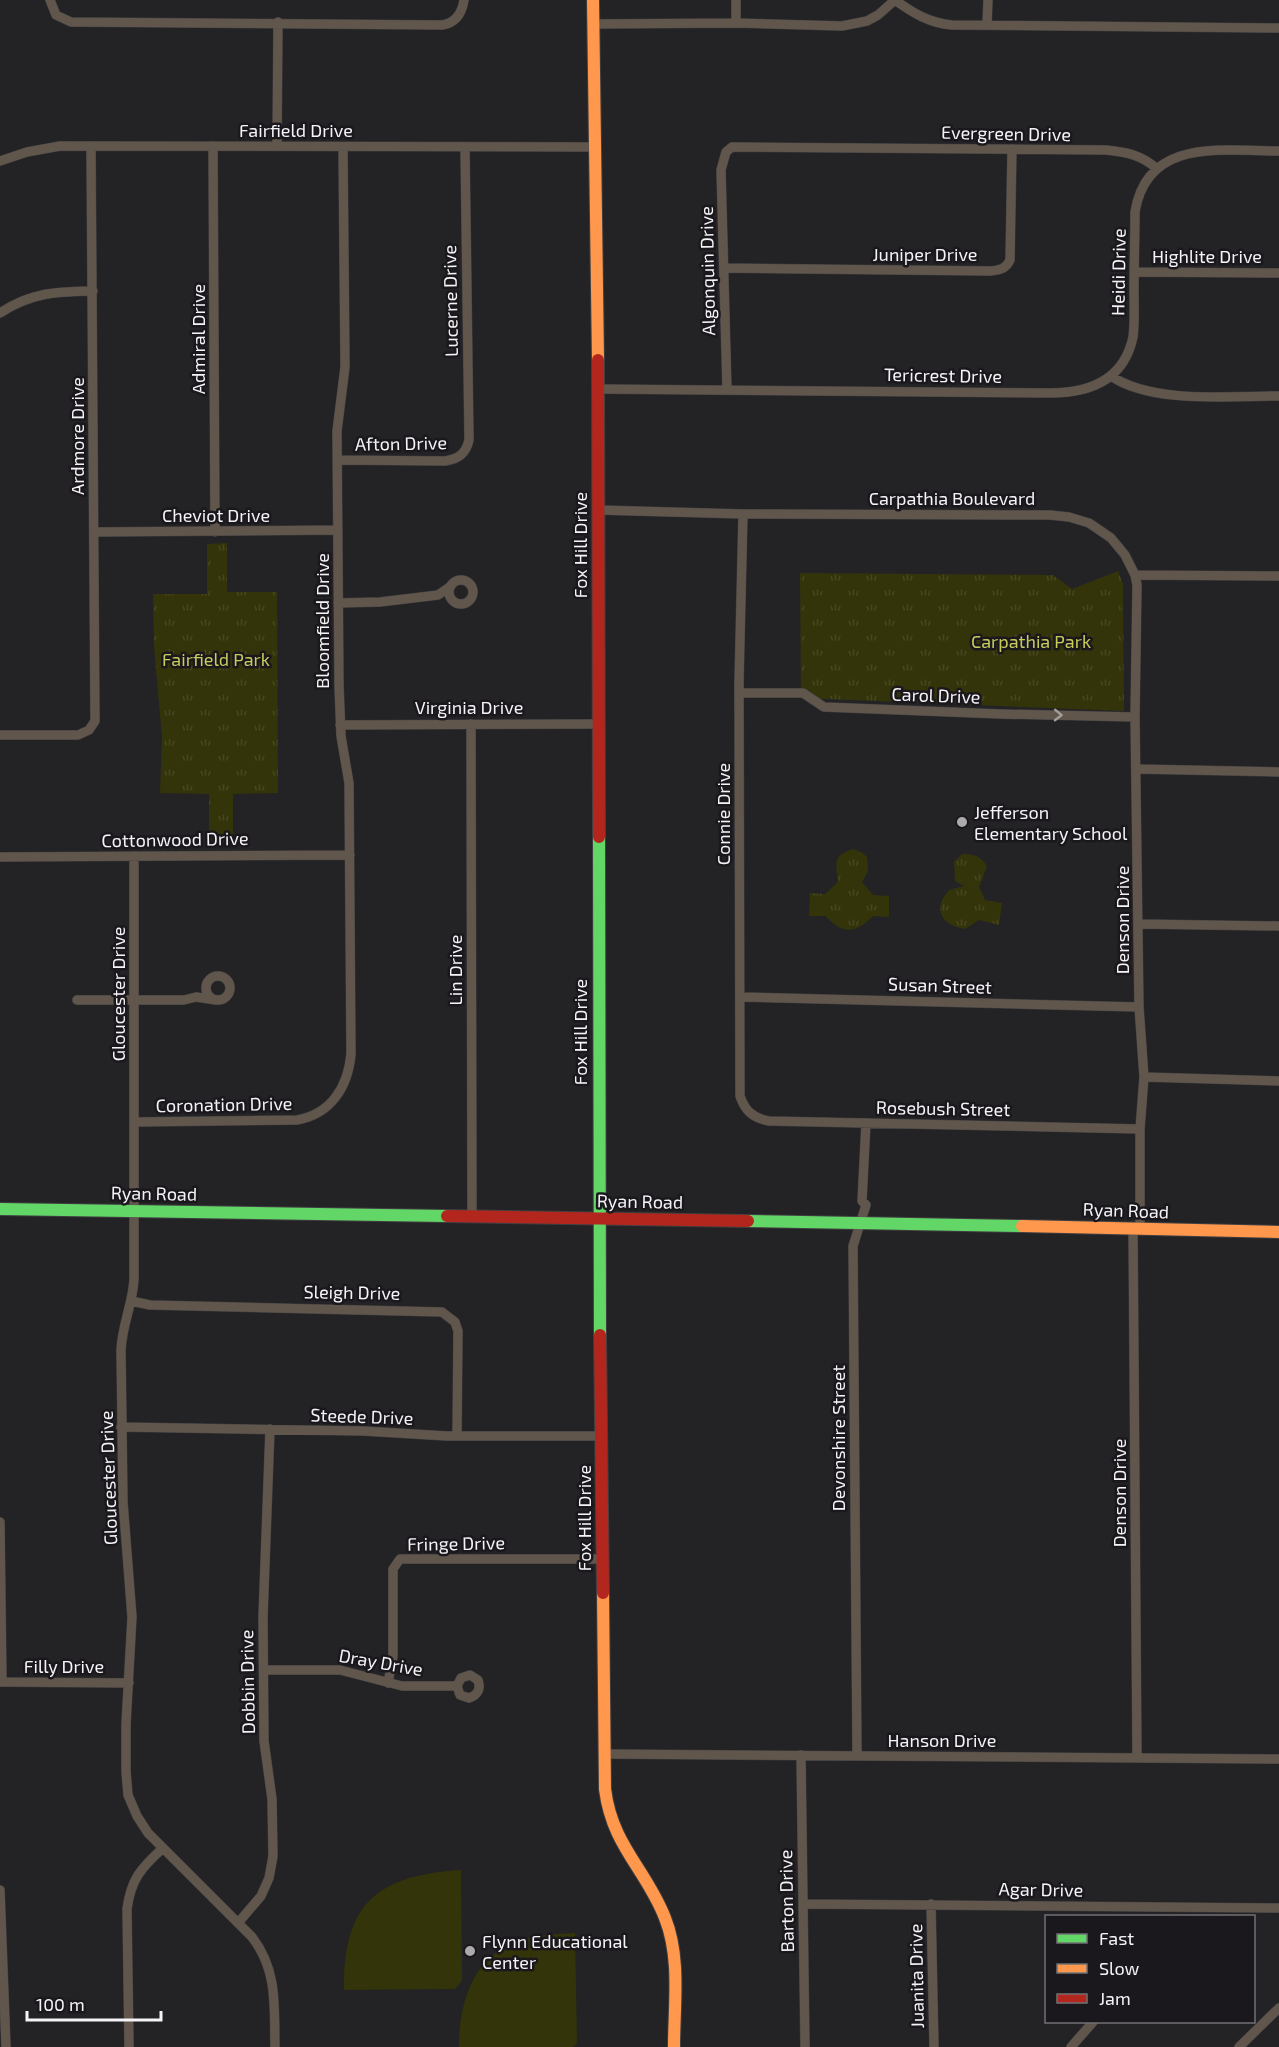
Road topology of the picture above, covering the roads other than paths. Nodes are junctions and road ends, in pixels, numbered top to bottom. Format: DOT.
graph roads {
  1 [pos="50,0"];
  2 [pos="464,0"];
  3 [pos="592,0"];
  4 [pos="736,0"];
  5 [pos="895,0"];
  6 [pos="987,0"];
  7 [pos="278,22"];
  8 [pos="736,23"];
  9 [pos="593,24"];
  10 [pos="987,25"];
  11 [pos="1279,28"];
  12 [pos="92,146"];
  13 [pos="213,146"];
  14 [pos="277,146"];
  15 [pos="343,147"];
  16 [pos="465,147"];
  17 [pos="594,147"];
  18 [pos="1012,149"];
  19 [pos="726,152"];
  20 [pos="1279,152"];
  21 [pos="0,161"];
  22 [pos="1157,169"];
  23 [pos="724,268"];
  24 [pos="1134,272"];
  25 [pos="1279,273"];
  26 [pos="93,291"];
  27 [pos="0,313"];
  28 [pos="1111,376"];
  29 [pos="599,389"];
  30 [pos="727,390"];
  31 [pos="1279,396"];
  32 [pos="464,454"];
  33 [pos="338,460"];
  34 [pos="598,510"];
  35 [pos="743,514"];
  36 [pos="338,530"];
  37 [pos="94,532"];
  38 [pos="215,532"];
  39 [pos="1135,575"];
  40 [pos="1279,576"];
  41 [pos="451,586"];
  42 [pos="438,595"];
  43 [pos="452,601"];
  44 [pos="338,603"];
  45 [pos="739,693"];
  46 [pos="1135,717"];
  47 [pos="471,724"];
  48 [pos="598,724"];
  49 [pos="340,725"];
  50 [pos="0,735"];
  51 [pos="1137,769"];
  52 [pos="1279,772"];
  53 [pos="350,855"];
  54 [pos="134,856"];
  55 [pos="0,857"];
  56 [pos="1139,924"];
  57 [pos="1279,926"];
  58 [pos="208,981"];
  59 [pos="196,997"];
  60 [pos="740,997"];
  61 [pos="77,1000"];
  62 [pos="134,1000"];
  63 [pos="216,1000"];
  64 [pos="1139,1007"];
  65 [pos="1144,1077"];
  66 [pos="1279,1082"];
  67 [pos="340,1093"];
  68 [pos="748,1112"];
  69 [pos="135,1122"];
  70 [pos="866,1124"];
  71 [pos="1140,1129"];
  72 [pos="0,1209"];
  73 [pos="135,1210"];
  74 [pos="472,1216"];
  75 [pos="599,1218"];
  76 [pos="859,1224"];
  77 [pos="1137,1228"];
  78 [pos="1279,1232"];
  79 [pos="131,1301"];
  80 [pos="122,1427"];
  81 [pos="270,1429"];
  82 [pos="457,1436"];
  83 [pos="601,1436"];
  84 [pos="0,1522"];
  85 [pos="602,1559"];
  86 [pos="264,1670"];
  87 [pos="1,1682"];
  88 [pos="129,1683"];
  89 [pos="388,1683"];
  90 [pos="457,1686"];
  91 [pos="605,1754"];
  92 [pos="801,1755"];
  93 [pos="857,1756"];
  94 [pos="1137,1758"];
  95 [pos="1279,1759"];
  96 [pos="163,1848"];
  97 [pos="0,1890"];
  98 [pos="803,1904"];
  99 [pos="931,1904"];
  100 [pos="1279,1908"];
  101 [pos="1155,1912"];
  102 [pos="238,1923"];
  103 [pos="1279,2008"];
  104 [pos="1092,2023"];
  105 [pos="6,2047"];
  106 [pos="129,2047"];
  107 [pos="275,2047"];
  108 [pos="674,2047"];
  109 [pos="805,2047"];
  110 [pos="934,2047"];
  111 [pos="1071,2047"];
  112 [pos="1239,2047"];
  1 -- 7 [label="street"];
  2 -- 7 [label="street"];
  3 -- 9 [label="street, Fox Hill Drive"];
  4 -- 8 [label="street"];
  5 -- 8 [label="street"];
  5 -- 10 [label="street"];
  6 -- 10 [label="street"];
  7 -- 14 [label="street"];
  8 -- 9 [label="street"];
  9 -- 17 [label="street, Fox Hill Drive"];
  10 -- 11 [label="street"];
  12 -- 13 [label="street, Fairfield Drive"];
  12 -- 21 [label="street, Fairfield Drive"];
  12 -- 26 [label="street, Ardmore Drive"];
  13 -- 14 [label="street, Fairfield Drive"];
  13 -- 38 [label="street, Admiral Drive"];
  14 -- 15 [label="street, Fairfield Drive"];
  15 -- 16 [label="street, Fairfield Drive"];
  15 -- 33 [label="street, Bloomfield Drive"];
  16 -- 17 [label="street, Fairfield Drive"];
  16 -- 32 [label="street, Lucerne Drive"];
  17 -- 29 [label="street, Fox Hill Drive"];
  18 -- 19 [label="street, Evergreen Drive"];
  18 -- 22 [label="street, Evergreen Drive"];
  18 -- 23 [label="street, Juniper Drive"];
  19 -- 23 [label="street, Algonquin Drive"];
  20 -- 22 [label="street"];
  22 -- 24 [label="street, Heidi Drive"];
  23 -- 30 [label="street, Algonquin Drive"];
  24 -- 25 [label="street, Highlite Drive"];
  24 -- 28 [label="street, Heidi Drive"];
  26 -- 27 [label="street"];
  26 -- 37 [label="street, Ardmore Drive"];
  28 -- 30 [label="street, Tericrest Drive"];
  28 -- 31 [label="street"];
  29 -- 30 [label="street, Tericrest Drive"];
  29 -- 34 [label="street, Fox Hill Drive"];
  32 -- 33 [label="street, Afton Drive"];
  33 -- 36 [label="street, Bloomfield Drive"];
  34 -- 35 [label="street, Carpathia Boulevard"];
  34 -- 48 [label="street, Fox Hill Drive"];
  35 -- 39 [label="street, Carpathia Boulevard"];
  35 -- 45 [label="street, Connie Drive"];
  36 -- 38 [label="street, Cheviot Drive"];
  36 -- 44 [label="street, Bloomfield Drive"];
  37 -- 38 [label="street, Cheviot Drive"];
  37 -- 50 [label="street, Ardmore Drive"];
  39 -- 40 [label="street"];
  39 -- 46 [label="street, Denson Drive"];
  41 -- 42 [label="street"];
  41 -- 43 [label="street"];
  41 -- 43 [label="street"];
  42 -- 43 [label="street"];
  42 -- 44 [label="street"];
  44 -- 49 [label="street, Bloomfield Drive"];
  45 -- 46 [label="street, Carol Drive, one-way"];
  45 -- 60 [label="street, Connie Drive"];
  46 -- 51 [label="street, Denson Drive"];
  47 -- 48 [label="street, Virginia Drive"];
  47 -- 49 [label="street, Virginia Drive"];
  47 -- 74 [label="street, Lin Drive"];
  48 -- 75 [label="street, Fox Hill Drive"];
  49 -- 53 [label="street, Bloomfield Drive"];
  51 -- 52 [label="street"];
  51 -- 56 [label="street, Denson Drive"];
  53 -- 54 [label="street, Cottonwood Drive"];
  53 -- 67 [label="street, Bloomfield Drive"];
  54 -- 55 [label="street, Cottonwood Drive"];
  54 -- 62 [label="street, Gloucester Drive"];
  56 -- 57 [label="street"];
  56 -- 64 [label="street, Denson Drive"];
  58 -- 59 [label="street"];
  58 -- 63 [label="street"];
  58 -- 63 [label="street"];
  59 -- 62 [label="street"];
  59 -- 63 [label="street"];
  60 -- 64 [label="street, Susan Street"];
  60 -- 68 [label="street, Connie Drive"];
  61 -- 62 [label="street"];
  62 -- 69 [label="street, Gloucester Drive"];
  64 -- 65 [label="street, Denson Drive"];
  65 -- 66 [label="street"];
  65 -- 71 [label="street, Denson Drive"];
  67 -- 69 [label="street, Coronation Drive"];
  68 -- 70 [label="street, Rosebush Street"];
  69 -- 73 [label="street, Gloucester Drive"];
  70 -- 71 [label="street, Rosebush Street"];
  70 -- 76 [label="street, Devonshire Street"];
  71 -- 77 [label="street, Denson Drive"];
  72 -- 73 [label="street, Ryan Road"];
  73 -- 74 [label="street, Ryan Road"];
  73 -- 79 [label="street, Gloucester Drive"];
  74 -- 75 [label="street, Ryan Road"];
  75 -- 76 [label="street, Ryan Road"];
  75 -- 83 [label="street, Fox Hill Drive"];
  76 -- 77 [label="street, Ryan Road"];
  76 -- 93 [label="street, Devonshire Street"];
  77 -- 78 [label="street, Ryan Road"];
  77 -- 94 [label="street, Denson Drive"];
  79 -- 80 [label="street, Gloucester Drive"];
  79 -- 82 [label="street, Sleigh Drive"];
  80 -- 81 [label="street, Steede Drive"];
  80 -- 88 [label="street, Gloucester Drive"];
  81 -- 82 [label="street, Steede Drive"];
  81 -- 86 [label="street, Dobbin Drive"];
  82 -- 83 [label="street, Steede Drive"];
  83 -- 85 [label="street, Fox Hill Drive"];
  84 -- 87 [label="street"];
  85 -- 89 [label="street, Fringe Drive"];
  85 -- 91 [label="street, Fox Hill Drive"];
  86 -- 89 [label="street, Dray Drive"];
  86 -- 102 [label="street, Dobbin Drive"];
  87 -- 88 [label="street, Filly Drive"];
  88 -- 96 [label="street, Gloucester Drive"];
  89 -- 90 [label="street, Dray Drive"];
  91 -- 92 [label="street, Hanson Drive"];
  91 -- 108 [label="street, Fox Hill Drive"];
  92 -- 93 [label="street, Hanson Drive"];
  92 -- 98 [label="street, Barton Drive"];
  93 -- 94 [label="street, Hanson Drive"];
  94 -- 95 [label="street, Hanson Drive"];
  96 -- 102 [label="street, Gloucester Drive"];
  96 -- 106 [label="street"];
  97 -- 105 [label="street"];
  98 -- 99 [label="street, Agar Drive"];
  98 -- 109 [label="street, Barton Drive"];
  99 -- 101 [label="street, Agar Drive"];
  99 -- 110 [label="street, Juanita Drive"];
  100 -- 101 [label="street, Agar Drive"];
  102 -- 107 [label="street, Gloucester Drive"];
  103 -- 112 [label="street"];
  104 -- 111 [label="street"];
}
